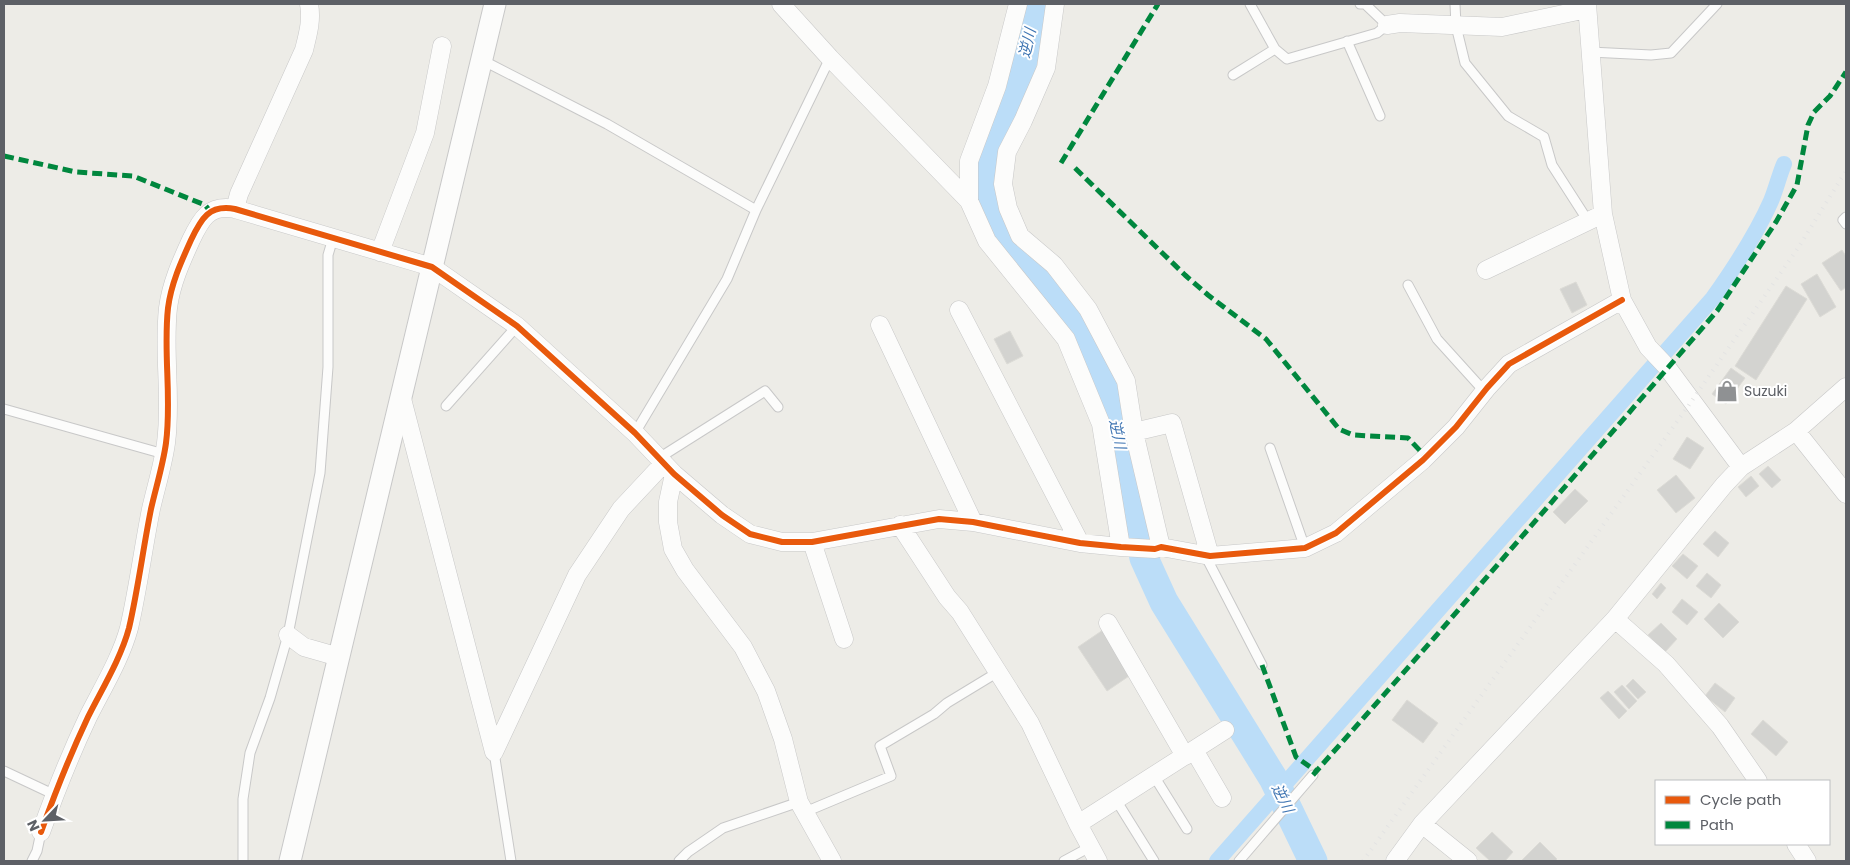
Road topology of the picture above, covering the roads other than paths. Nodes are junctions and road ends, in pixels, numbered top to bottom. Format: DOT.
graph roads {
  1 [pos="309,4"];
  2 [pos="495,4"];
  3 [pos="781,4"];
  4 [pos="1018,4"];
  5 [pos="1055,4"];
  6 [pos="1250,4"];
  7 [pos="1360,4"];
  8 [pos="1455,4"];
  9 [pos="1717,4"];
  10 [pos="1587,6"];
  11 [pos="1387,25"];
  12 [pos="1456,26"];
  13 [pos="1347,42"];
  14 [pos="442,46"];
  15 [pos="1275,49"];
  16 [pos="1590,52"];
  17 [pos="830,58"];
  18 [pos="481,60"];
  19 [pos="1233,75"];
  20 [pos="1380,116"];
  21 [pos="969,201"];
  22 [pos="235,209"];
  23 [pos="756,210"];
  24 [pos="1595,217"];
  25 [pos="1846,218"];
  26 [pos="1846,224"];
  27 [pos="333,238"];
  28 [pos="380,252"];
  29 [pos="432,267"];
  30 [pos="1486,270"];
  31 [pos="1408,285"];
  32 [pos="1622,300"];
  33 [pos="959,310"];
  34 [pos="880,325"];
  35 [pos="517,326"];
  36 [pos="1846,388"];
  37 [pos="1484,391"];
  38 [pos="400,394"];
  39 [pos="446,406"];
  40 [pos="778,407"];
  41 [pos="4,409"];
  42 [pos="1796,431"];
  43 [pos="1134,432"];
  44 [pos="635,433"];
  45 [pos="1270,448"];
  46 [pos="164,454"];
  47 [pos="666,465"];
  48 [pos="1741,466"];
  49 [pos="1846,494"];
  50 [pos="973,522"];
  51 [pos="900,526"];
  52 [pos="812,542"];
  53 [pos="1080,543"];
  54 [pos="1127,548"];
  55 [pos="1158,548"];
  56 [pos="1305,548"];
  57 [pos="1208,555"];
  58 [pos="1615,619"];
  59 [pos="1108,623"];
  60 [pos="288,635"];
  61 [pos="844,639"];
  62 [pos="339,657"];
  63 [pos="1262,664"];
  64 [pos="998,672"];
  65 [pos="1225,730"];
  66 [pos="494,752"];
  67 [pos="1189,753"];
  68 [pos="4,771"];
  69 [pos="1313,775"];
  70 [pos="1154,776"];
  71 [pos="1757,780"];
  72 [pos="55,794"];
  73 [pos="1222,798"];
  74 [pos="1116,800"];
  75 [pos="802,807"];
  76 [pos="1078,824"];
  77 [pos="1422,824"];
  78 [pos="1187,828"];
  79 [pos="41,832"];
  80 [pos="1797,845"];
  81 [pos="1094,854"];
  82 [pos="32,861"];
  83 [pos="243,861"];
  84 [pos="290,861"];
  85 [pos="511,861"];
  86 [pos="679,861"];
  87 [pos="832,861"];
  88 [pos="1064,861"];
  89 [pos="1154,861"];
  90 [pos="1239,861"];
  91 [pos="1395,861"];
  92 [pos="1468,861"];
  93 [pos="1807,861"];
  1 -- 22 [label="street"];
  2 -- 18 [label="street"];
  3 -- 17 [label="street"];
  4 -- 21 [label="street"];
  5 -- 43 [label="street"];
  6 -- 15 [label="lane"];
  7 -- 11 [label="lane"];
  8 -- 12 [label="lane"];
  9 -- 16 [label="lane"];
  10 -- 12 [label="street"];
  10 -- 16 [label="street"];
  11 -- 12 [label="street"];
  11 -- 13 [label="lane"];
  12 -- 24 [label="lane"];
  13 -- 15 [label="lane"];
  13 -- 20 [label="lane"];
  14 -- 28 [label="street"];
  15 -- 19 [label="lane"];
  16 -- 24 [label="street"];
  17 -- 21 [label="street"];
  17 -- 23 [label="lane"];
  18 -- 23 [label="lane"];
  18 -- 29 [label="street"];
  21 -- 54 [label="street"];
  22 -- 27 [label="street"];
  22 -- 46 [label="street"];
  23 -- 44 [label="lane"];
  24 -- 30 [label="street"];
  24 -- 32 [label="street"];
  25 -- 26 [label="lane"];
  27 -- 28 [label="street"];
  27 -- 60 [label="lane"];
  28 -- 29 [label="street"];
  29 -- 35 [label="street"];
  29 -- 38 [label="street"];
  31 -- 37 [label="lane"];
  32 -- 37 [label="street"];
  32 -- 48 [label="street"];
  33 -- 53 [label="street"];
  34 -- 50 [label="street"];
  35 -- 39 [label="lane"];
  35 -- 44 [label="street"];
  36 -- 42 [label="street"];
  37 -- 56 [label="street"];
  38 -- 62 [label="street"];
  38 -- 66 [label="street"];
  40 -- 47 [label="lane"];
  41 -- 46 [label="lane"];
  42 -- 48 [label="street"];
  42 -- 49 [label="street"];
  43 -- 55 [label="street"];
  43 -- 57 [label="street"];
  44 -- 47 [label="street"];
  45 -- 56 [label="lane"];
  46 -- 72 [label="street"];
  47 -- 52 [label="street"];
  47 -- 66 [label="street"];
  47 -- 75 [label="street"];
  48 -- 58 [label="street"];
  50 -- 51 [label="street"];
  50 -- 53 [label="street"];
  51 -- 52 [label="street"];
  51 -- 64 [label="street"];
  52 -- 61 [label="street"];
  53 -- 54 [label="street"];
  54 -- 55 [label="street"];
  55 -- 57 [label="street"];
  56 -- 57 [label="street"];
  57 -- 63 [label="lane"];
  58 -- 71 [label="street"];
  58 -- 77 [label="street"];
  59 -- 67 [label="street"];
  60 -- 62 [label="street"];
  60 -- 83 [label="lane"];
  62 -- 84 [label="street"];
  64 -- 75 [label="lane"];
  64 -- 76 [label="street"];
  65 -- 67 [label="street"];
  66 -- 85 [label="lane"];
  67 -- 70 [label="street"];
  67 -- 73 [label="street"];
  68 -- 72 [label="lane"];
  69 -- 90 [label="lane"];
  70 -- 74 [label="street"];
  70 -- 78 [label="lane"];
  72 -- 79 [label="street"];
  74 -- 76 [label="street"];
  74 -- 89 [label="lane"];
  75 -- 86 [label="lane"];
  75 -- 87 [label="street"];
  76 -- 81 [label="street"];
  77 -- 91 [label="street"];
  77 -- 92 [label="street"];
  79 -- 82 [label="lane"];
  80 -- 93 [label="street"];
  81 -- 88 [label="lane"];
}
